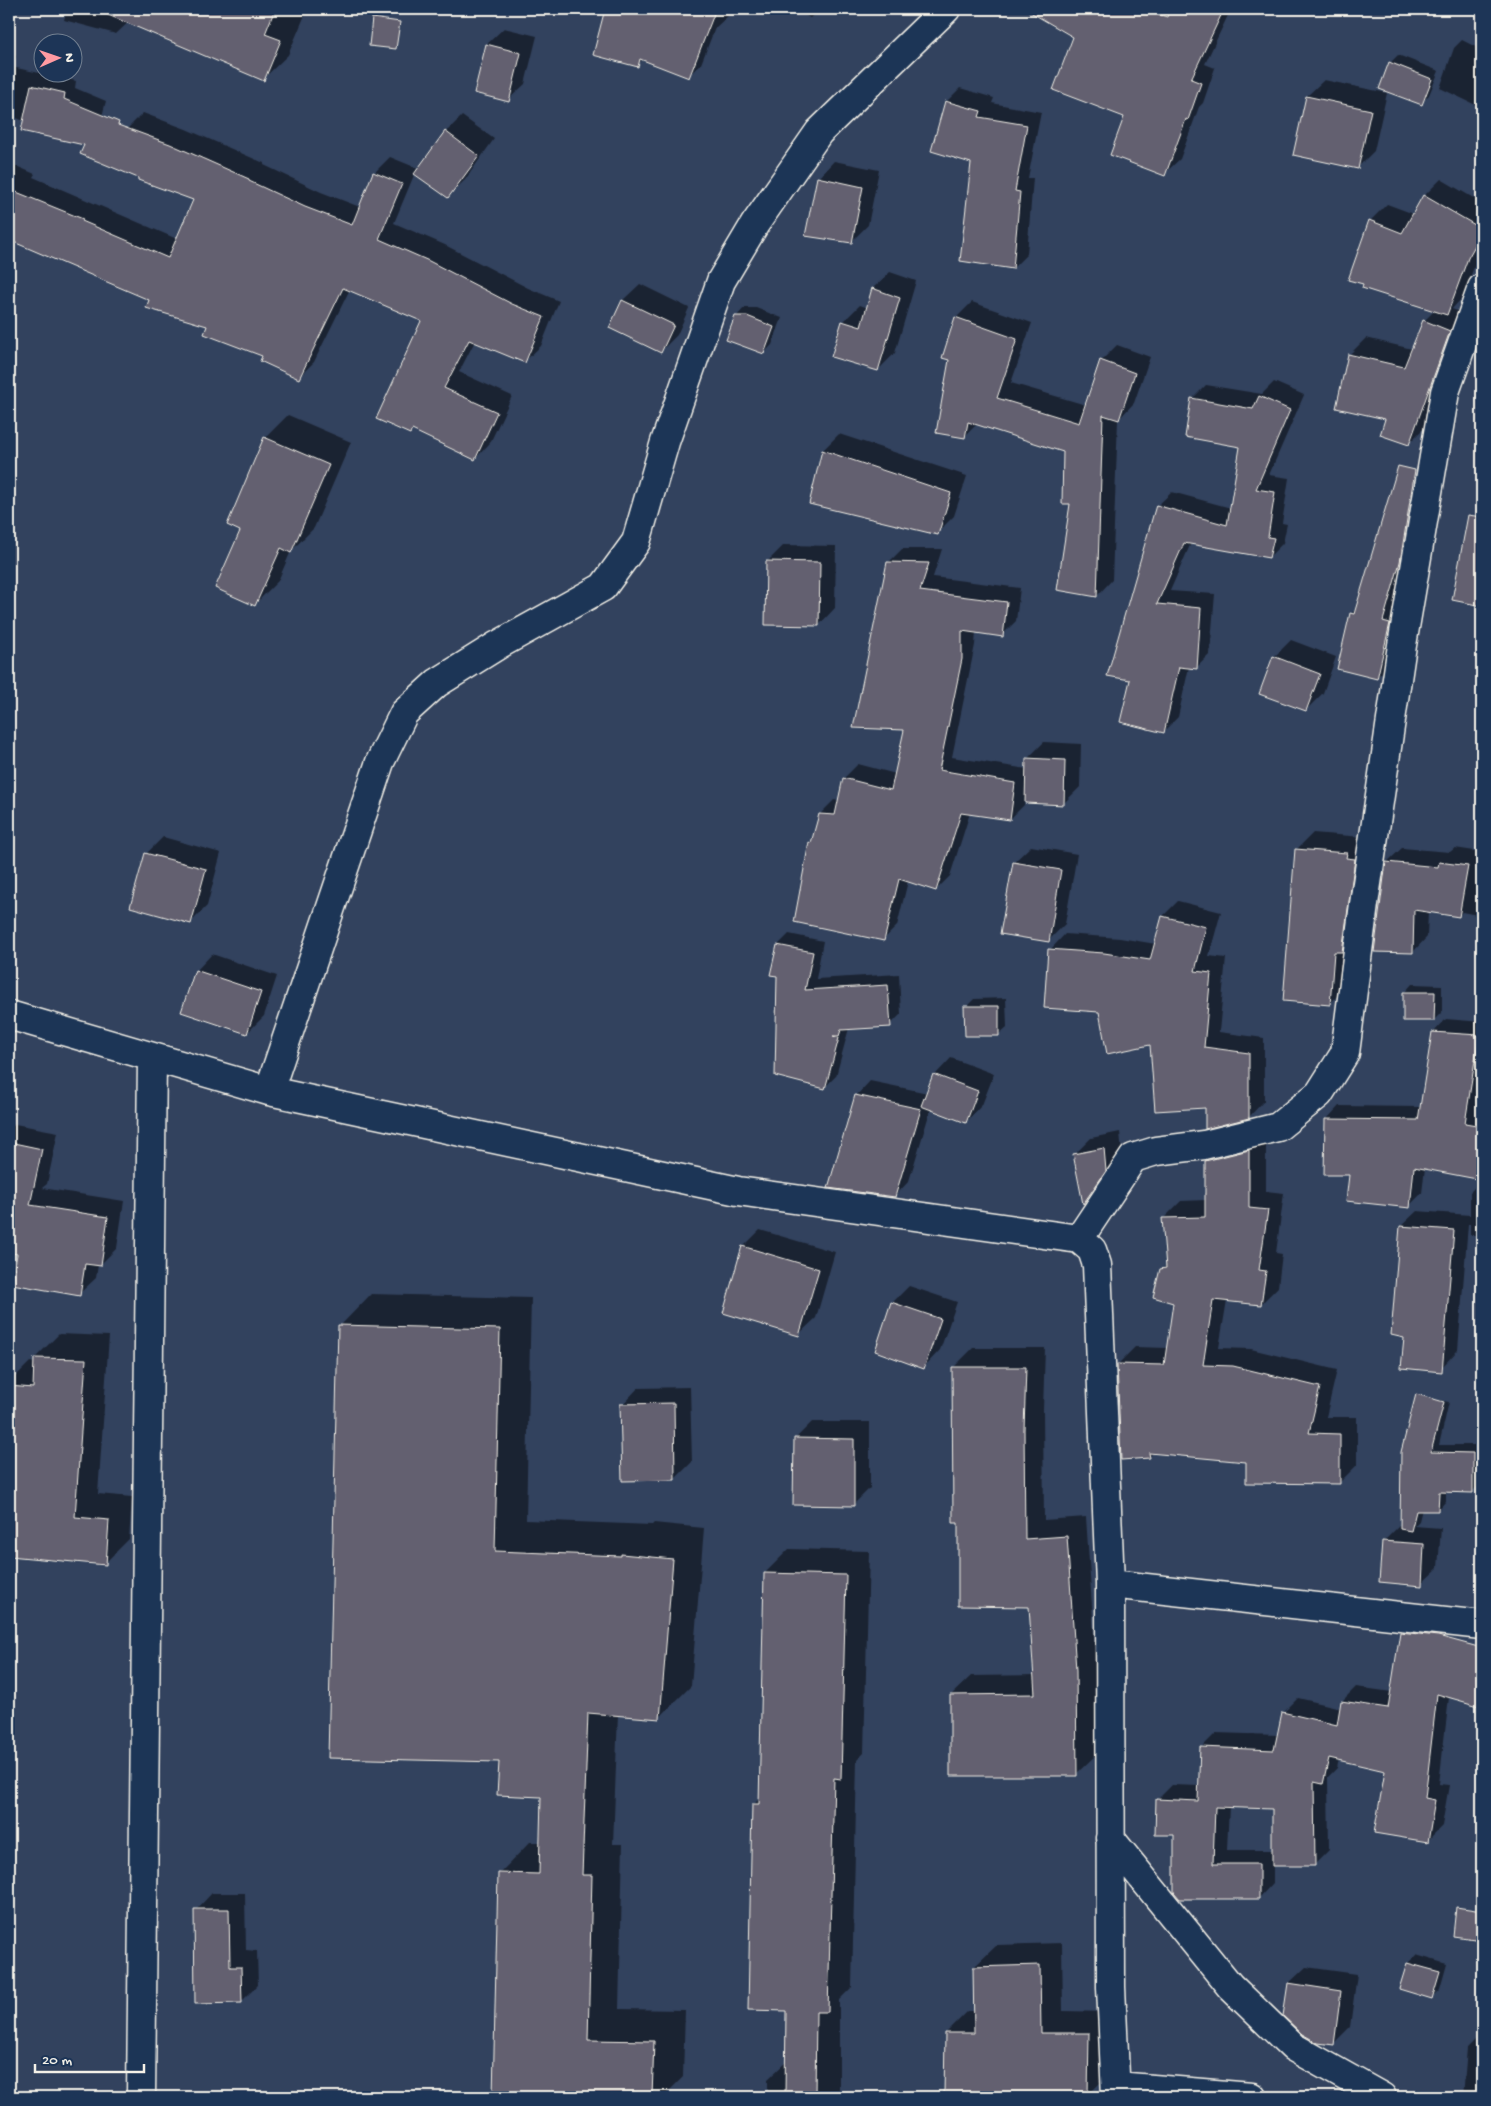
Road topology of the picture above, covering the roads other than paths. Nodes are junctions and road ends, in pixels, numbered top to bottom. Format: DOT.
graph roads {
  1 [pos="946,9"];
  2 [pos="1482,288"];
  3 [pos="9,1015"];
  4 [pos="152,1058"];
  5 [pos="269,1091"];
  6 [pos="1079,1239"];
  7 [pos="1110,1584"];
  8 [pos="1482,1625"];
  9 [pos="1110,1838"];
  10 [pos="1116,2092"];
  11 [pos="141,2097"];
  12 [pos="1241,2097"];
  13 [pos="1382,2097"];
  1 -- 5 [label="street"];
  2 -- 6 [label="street"];
  3 -- 4 [label="street"];
  4 -- 5 [label="street"];
  4 -- 11 [label="street"];
  5 -- 6 [label="street"];
  6 -- 7 [label="street"];
  7 -- 8 [label="street"];
  7 -- 9 [label="street"];
  9 -- 10 [label="street"];
  9 -- 13 [label="street"];
  10 -- 12 [label="street"];
}
